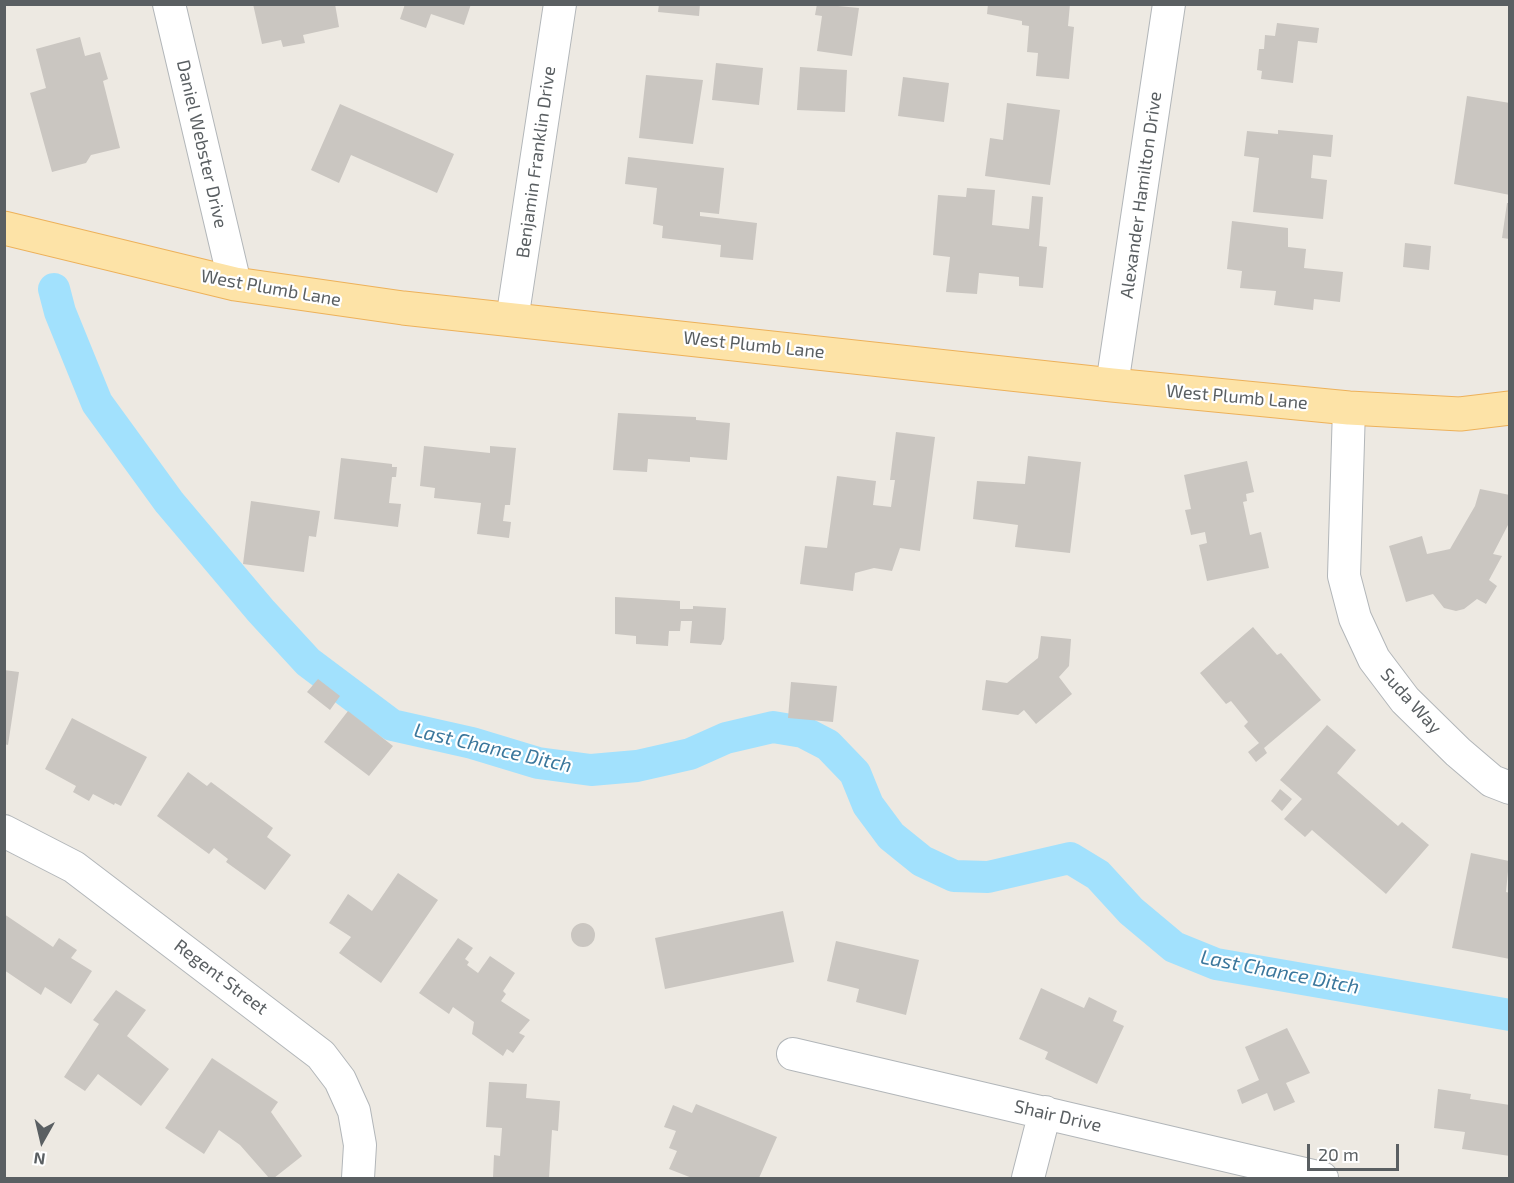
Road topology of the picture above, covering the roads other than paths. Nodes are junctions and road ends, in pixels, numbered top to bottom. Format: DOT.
graph roads {
  1 [pos="169,4"];
  2 [pos="560,4"];
  3 [pos="1169,4"];
  4 [pos="4,228"];
  5 [pos="235,284"];
  6 [pos="512,320"];
  7 [pos="1112,385"];
  8 [pos="1349,408"];
  9 [pos="1509,408"];
  10 [pos="1509,788"];
  11 [pos="4,831"];
  12 [pos="793,1054"];
  13 [pos="1045,1112"];
  14 [pos="358,1179"];
  15 [pos="1028,1179"];
  16 [pos="1323,1179"];
  1 -- 5 [label="street, Daniel Webster Drive"];
  2 -- 6 [label="street, Benjamin Franklin Drive"];
  3 -- 7 [label="street, Alexander Hamilton Drive"];
  4 -- 5 [label="main road, West Plumb Lane"];
  5 -- 6 [label="main road, West Plumb Lane"];
  6 -- 7 [label="main road, West Plumb Lane"];
  7 -- 8 [label="main road, West Plumb Lane"];
  8 -- 9 [label="main road, West Plumb Lane"];
  8 -- 10 [label="street, Suda Way"];
  11 -- 14 [label="street, Regent Street"];
  12 -- 13 [label="street, Shair Drive"];
  13 -- 15 [label="street"];
  13 -- 16 [label="street, Shair Drive"];
}
